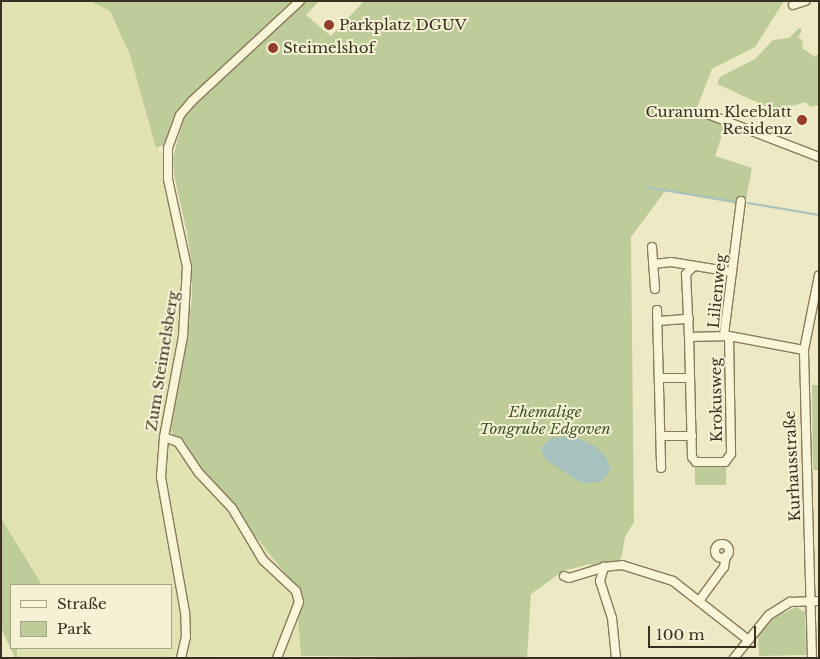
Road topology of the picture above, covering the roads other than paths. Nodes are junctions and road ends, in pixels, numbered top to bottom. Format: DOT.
graph roads {
  1 [pos="300,1"];
  2 [pos="805,1"];
  3 [pos="793,5"];
  4 [pos="710,115"];
  5 [pos="819,157"];
  6 [pos="741,203"];
  7 [pos="652,247"];
  8 [pos="653,264"];
  9 [pos="694,266"];
  10 [pos="732,272"];
  11 [pos="819,275"];
  12 [pos="655,289"];
  13 [pos="657,310"];
  14 [pos="689,319"];
  15 [pos="658,321"];
  16 [pos="726,335"];
  17 [pos="689,336"];
  18 [pos="804,350"];
  19 [pos="660,378"];
  20 [pos="690,378"];
  21 [pos="661,436"];
  22 [pos="692,436"];
  23 [pos="164,437"];
  24 [pos="661,468"];
  25 [pos="722,542"];
  26 [pos="604,567"];
  27 [pos="564,576"];
  28 [pos="810,601"];
  29 [pos="819,601"];
  30 [pos="699,602"];
  31 [pos="747,639"];
  32 [pos="181,658"];
  33 [pos="277,658"];
  34 [pos="616,658"];
  35 [pos="734,658"];
  36 [pos="812,658"];
  1 -- 23 [label="street, Zum Steimelsberg"];
  2 -- 3 [label="street"];
  4 -- 5 [label="street"];
  6 -- 10 [label="street, Lilienweg"];
  7 -- 8 [label="street"];
  8 -- 9 [label="street"];
  8 -- 12 [label="street"];
  9 -- 10 [label="street"];
  9 -- 14 [label="street"];
  10 -- 16 [label="street, Lilienweg"];
  11 -- 18 [label="street, Kurhausstraße"];
  13 -- 15 [label="street"];
  14 -- 15 [label="street"];
  14 -- 17 [label="street"];
  15 -- 19 [label="street"];
  16 -- 17 [label="street"];
  16 -- 18 [label="street, Lilienweg"];
  16 -- 22 [label="street, Krokusweg"];
  17 -- 20 [label="street"];
  18 -- 28 [label="street, Kurhausstraße"];
  19 -- 20 [label="street"];
  19 -- 21 [label="street"];
  20 -- 22 [label="street"];
  21 -- 22 [label="street"];
  21 -- 24 [label="street"];
  23 -- 32 [label="street, Zum Steimelsberg"];
  23 -- 33 [label="street"];
  25 -- 30 [label="street"];
  26 -- 27 [label="street"];
  26 -- 30 [label="street"];
  26 -- 34 [label="street"];
  28 -- 29 [label="street"];
  28 -- 31 [label="street"];
  28 -- 36 [label="street, Kurhausstraße"];
  30 -- 31 [label="street"];
  31 -- 35 [label="street"];
}
